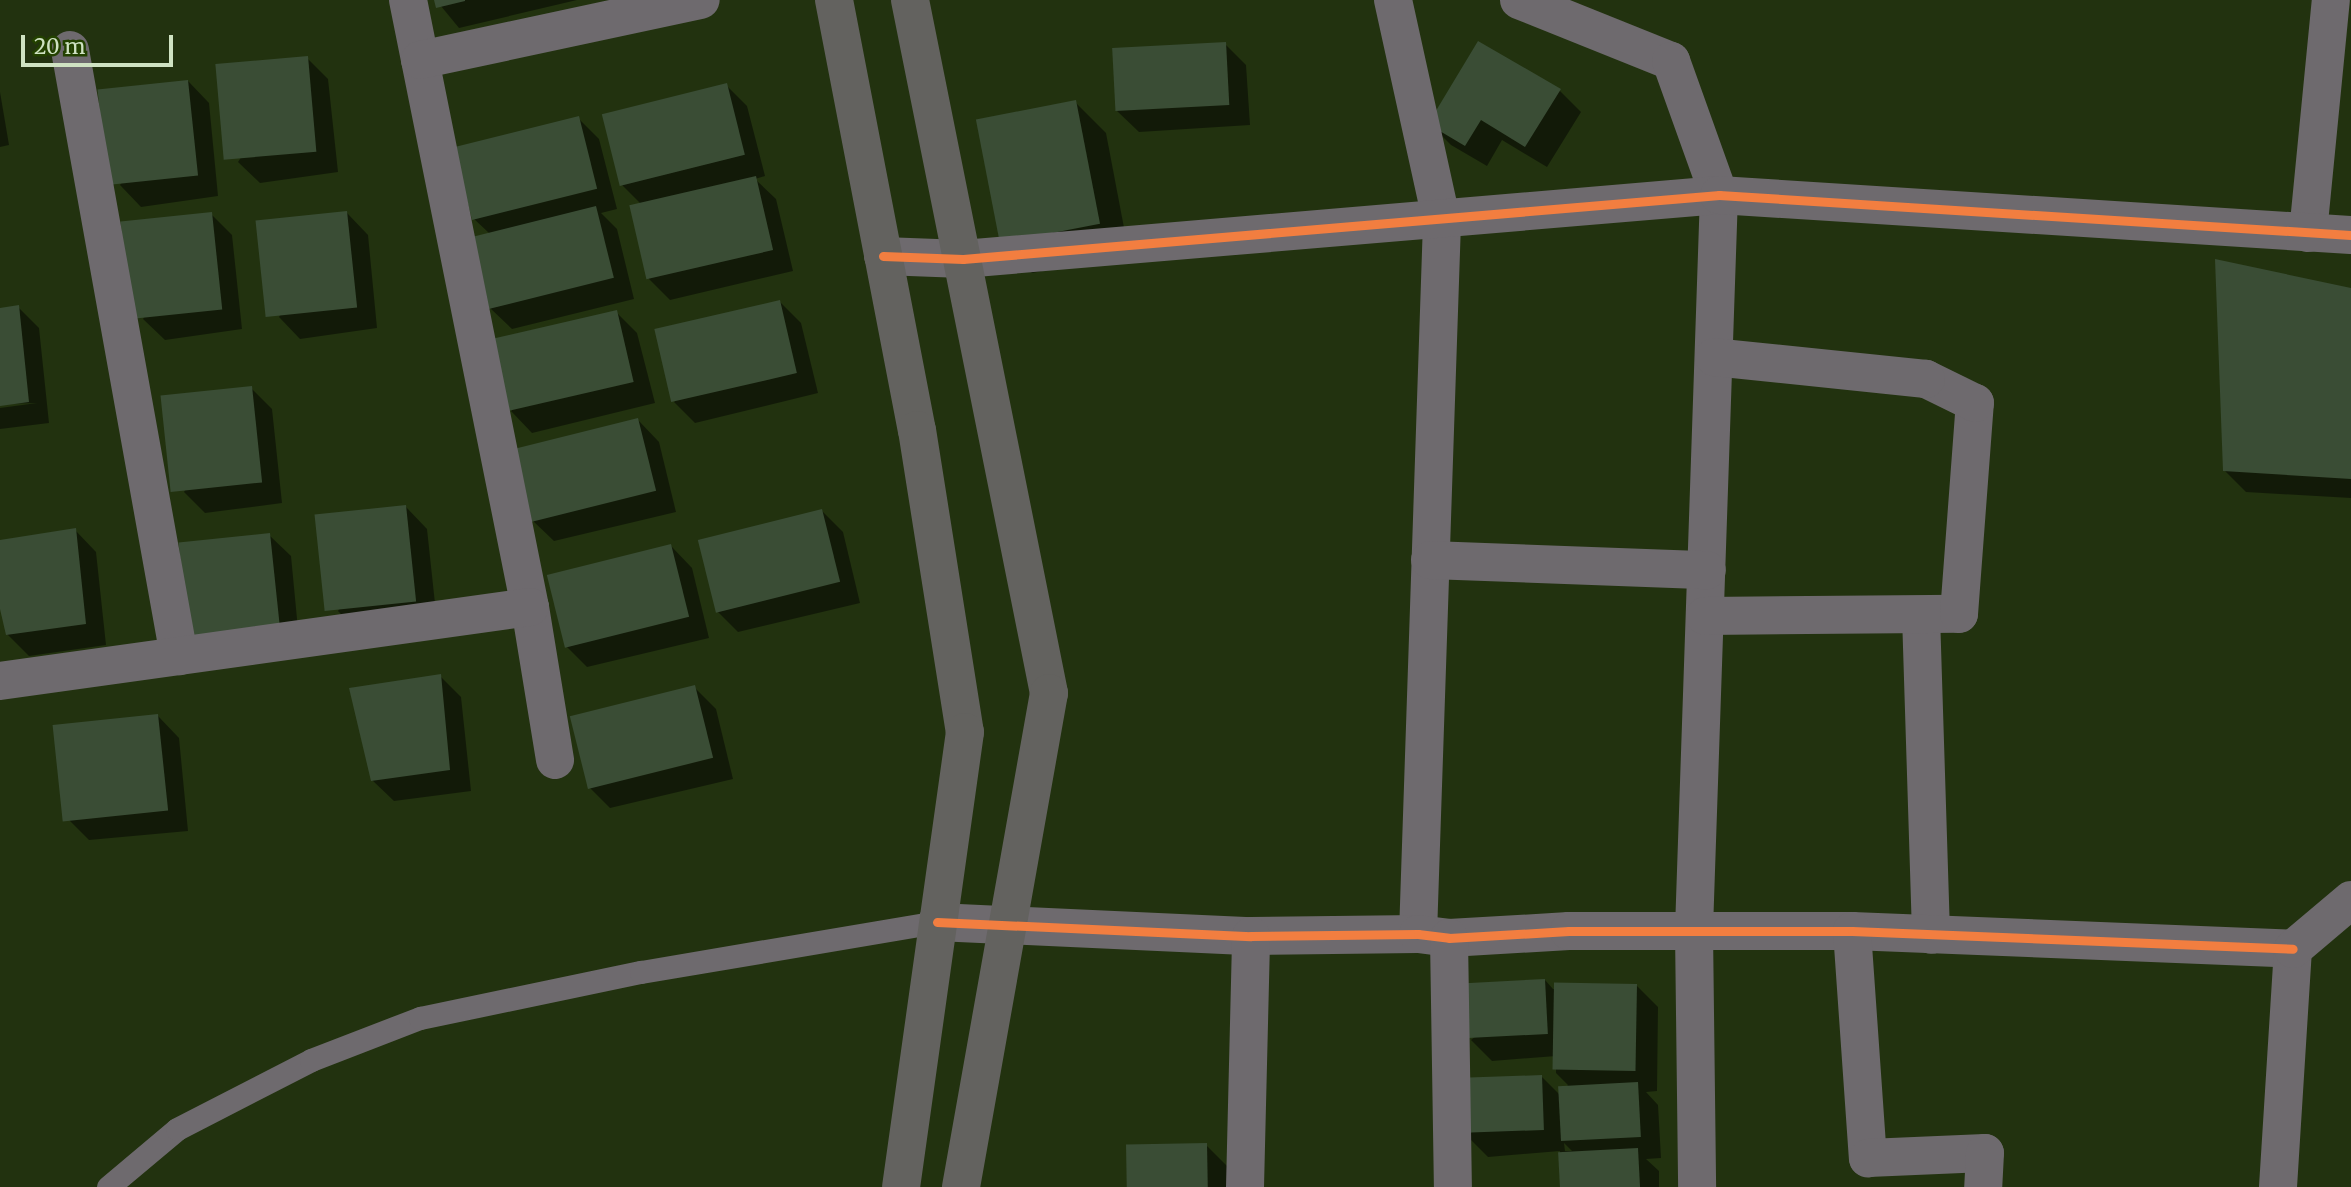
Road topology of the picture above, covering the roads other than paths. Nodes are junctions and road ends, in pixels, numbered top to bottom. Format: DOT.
graph roads {
  1 [pos="408,0"];
  2 [pos="701,0"];
  3 [pos="834,0"];
  4 [pos="909,0"];
  5 [pos="1392,0"];
  6 [pos="1519,0"];
  7 [pos="2332,0"];
  8 [pos="70,50"];
  9 [pos="420,60"];
  10 [pos="1719,195"];
  11 [pos="1442,222"];
  12 [pos="2308,233"];
  13 [pos="2351,235"];
  14 [pos="883,256"];
  15 [pos="962,259"];
  16 [pos="1714,357"];
  17 [pos="1430,560"];
  18 [pos="1707,570"];
  19 [pos="530,607"];
  20 [pos="1921,615"];
  21 [pos="1705,616"];
  22 [pos="179,656"];
  23 [pos="0,681"];
  24 [pos="555,760"];
  25 [pos="2351,900"];
  26 [pos="937,922"];
  27 [pos="1009,926"];
  28 [pos="1852,931"];
  29 [pos="1695,932"];
  30 [pos="1931,934"];
  31 [pos="1251,936"];
  32 [pos="1433,936"];
  33 [pos="2293,949"];
  34 [pos="108,1187"];
  35 [pos="901,1187"];
  36 [pos="961,1187"];
  37 [pos="1245,1187"];
  38 [pos="1453,1187"];
  39 [pos="1696,1187"];
  40 [pos="1983,1187"];
  41 [pos="2278,1187"];
  1 -- 9 [label="street"];
  2 -- 9 [label="street"];
  3 -- 14 [label="street"];
  4 -- 15 [label="street"];
  5 -- 11 [label="street"];
  6 -- 10 [label="street"];
  7 -- 12 [label="street"];
  8 -- 22 [label="street"];
  9 -- 19 [label="street"];
  10 -- 11 [label="street"];
  10 -- 12 [label="street"];
  10 -- 16 [label="street"];
  11 -- 15 [label="street"];
  11 -- 17 [label="street"];
  12 -- 13 [label="street"];
  14 -- 15 [label="street"];
  14 -- 26 [label="street"];
  15 -- 27 [label="street"];
  16 -- 18 [label="street"];
  16 -- 20 [label="street"];
  17 -- 18 [label="street"];
  17 -- 32 [label="street"];
  18 -- 21 [label="street"];
  19 -- 22 [label="street"];
  19 -- 24 [label="street"];
  20 -- 21 [label="street"];
  20 -- 30 [label="street"];
  21 -- 29 [label="street"];
  22 -- 23 [label="street"];
  25 -- 33 [label="street"];
  26 -- 27 [label="street"];
  26 -- 34 [label="lane"];
  26 -- 35 [label="street"];
  27 -- 31 [label="street"];
  27 -- 36 [label="street"];
  28 -- 29 [label="street"];
  28 -- 30 [label="street"];
  28 -- 40 [label="street"];
  29 -- 32 [label="street"];
  29 -- 39 [label="street"];
  30 -- 33 [label="street"];
  31 -- 32 [label="street"];
  31 -- 37 [label="street"];
  32 -- 38 [label="street"];
  33 -- 41 [label="street"];
}
